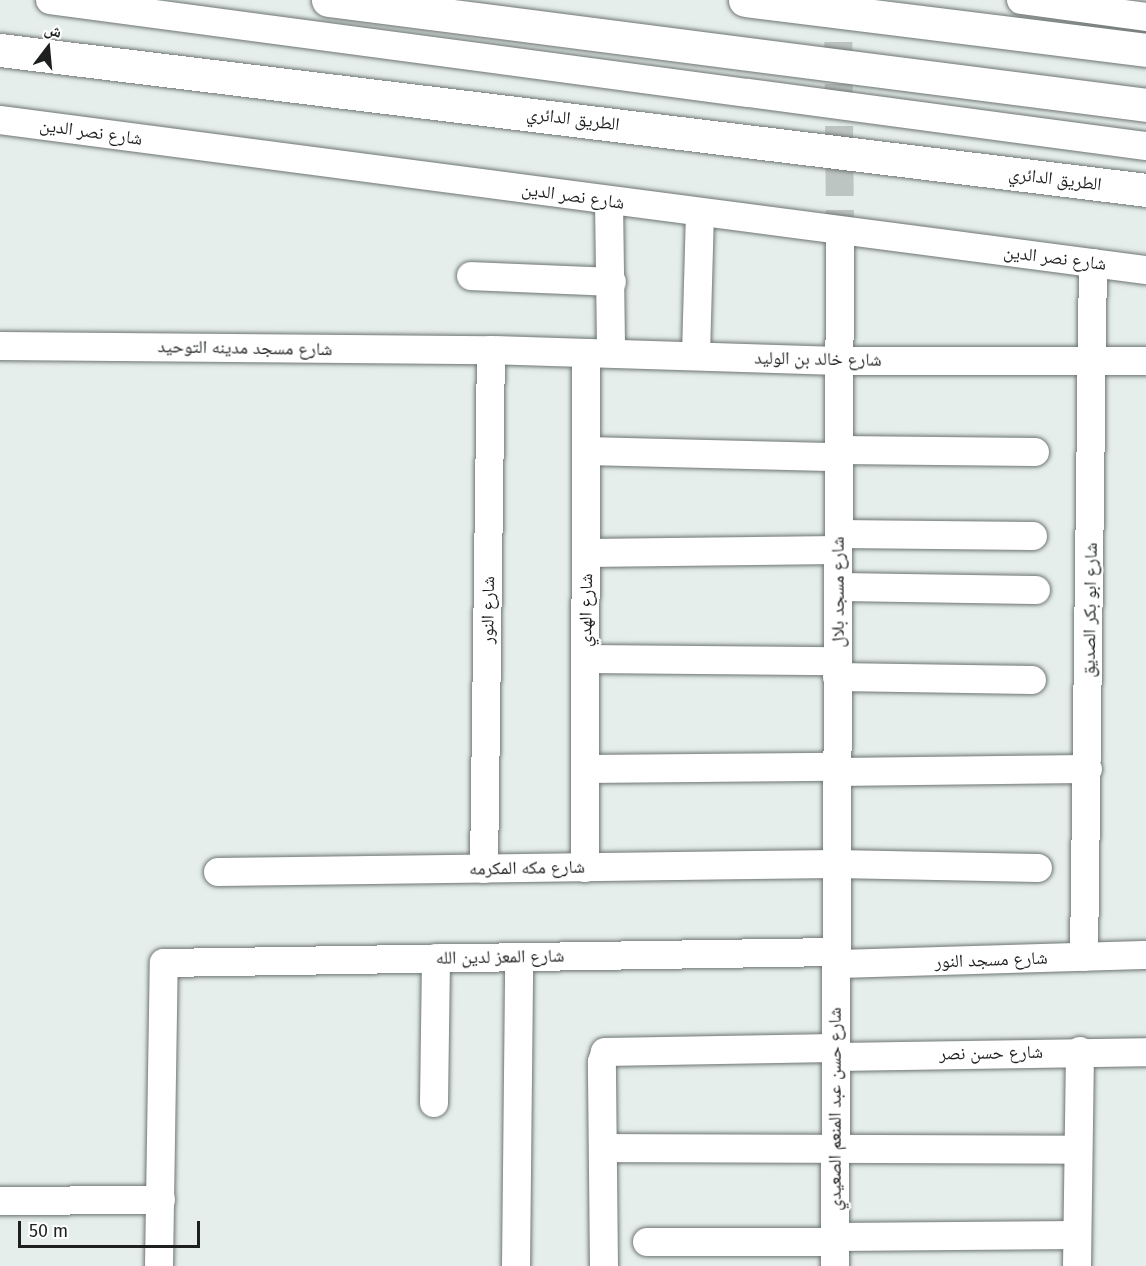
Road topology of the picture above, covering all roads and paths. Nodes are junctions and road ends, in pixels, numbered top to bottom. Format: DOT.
graph roads {
  1 [pos="50,0"];
  2 [pos="328,0"];
  3 [pos="745,0"];
  4 [pos="1021,0"];
  5 [pos="1135,10"];
  6 [pos="0,50"];
  7 [pos="1146,50"];
  8 [pos="1146,105"];
  9 [pos="0,120"];
  10 [pos="1146,146"];
  11 [pos="1146,190"];
  12 [pos="609,201"];
  13 [pos="700,213"];
  14 [pos="840,231"];
  15 [pos="1093,263"];
  16 [pos="1146,270"];
  17 [pos="471,276"];
  18 [pos="612,282"];
  19 [pos="0,346"];
  20 [pos="491,350"];
  21 [pos="599,353"];
  22 [pos="696,355"];
  23 [pos="840,361"];
  24 [pos="1094,361"];
  25 [pos="1146,361"];
  26 [pos="586,451"];
  27 [pos="1035,452"];
  28 [pos="839,453"];
  29 [pos="1033,536"];
  30 [pos="838,542"];
  31 [pos="587,553"];
  32 [pos="838,587"];
  33 [pos="1036,590"];
  34 [pos="586,659"];
  35 [pos="837,669"];
  36 [pos="1032,680"];
  37 [pos="586,769"];
  38 [pos="837,769"];
  39 [pos="1088,769"];
  40 [pos="836,864"];
  41 [pos="585,868"];
  42 [pos="1038,868"];
  43 [pos="484,869"];
  44 [pos="218,872"];
  45 [pos="1146,956"];
  46 [pos="519,957"];
  47 [pos="1084,957"];
  48 [pos="436,958"];
  49 [pos="836,958"];
  50 [pos="835,1052"];
  51 [pos="1080,1052"];
  52 [pos="1146,1052"];
  53 [pos="434,1103"];
  54 [pos="603,1148"];
  55 [pos="1078,1149"];
  56 [pos="836,1150"];
  57 [pos="161,1200"];
  58 [pos="0,1201"];
  59 [pos="1077,1235"];
  60 [pos="647,1242"];
  61 [pos="697,1245"];
  62 [pos="835,1248"];
  63 [pos="159,1266"];
  64 [pos="516,1266"];
  65 [pos="604,1266"];
  66 [pos="1077,1266"];
  1 -- 10 [label="street"];
  2 -- 8 [label="highway"];
  3 -- 7 [label="highway"];
  4 -- 5 [label="street"];
  6 -- 11 [label="highway, الطريق الدائري"];
  9 -- 12 [label="street, شارع نصر الدين"];
  12 -- 13 [label="street, شارع نصر الدين"];
  12 -- 18 [label="street, شارع الهدي"];
  13 -- 14 [label="street, شارع نصر الدين"];
  13 -- 22 [label="street"];
  14 -- 15 [label="street, شارع نصر الدين"];
  14 -- 23 [label="street, شارع مسجد بلال"];
  15 -- 16 [label="street, شارع نصر الدين"];
  15 -- 24 [label="street, شارع ابو بكر الصديق"];
  17 -- 18 [label="street"];
  18 -- 21 [label="street, شارع الهدي"];
  19 -- 20 [label="street, شارع مسجد مدينه التوحيد"];
  20 -- 21 [label="street, شارع خالد بن الوليد"];
  20 -- 43 [label="street, شارع النور"];
  21 -- 22 [label="street, شارع خالد بن الوليد"];
  21 -- 26 [label="street, شارع الهدي"];
  22 -- 23 [label="street, شارع خالد بن الوليد"];
  23 -- 24 [label="street, شارع خالد بن الوليد"];
  23 -- 28 [label="street, شارع مسجد بلال"];
  24 -- 25 [label="street, شارع خالد بن الوليد"];
  24 -- 39 [label="street, شارع ابو بكر الصديق"];
  26 -- 28 [label="street"];
  26 -- 31 [label="street, شارع الهدي"];
  27 -- 28 [label="street"];
  28 -- 30 [label="street, شارع مسجد بلال"];
  29 -- 30 [label="street"];
  30 -- 31 [label="street"];
  30 -- 32 [label="street, شارع مسجد بلال"];
  31 -- 34 [label="street, شارع الهدي"];
  32 -- 33 [label="street"];
  32 -- 35 [label="street, شارع مسجد بلال"];
  34 -- 35 [label="street"];
  34 -- 37 [label="street, شارع الهدي"];
  35 -- 36 [label="street"];
  35 -- 38 [label="street, شارع مسجد بلال"];
  37 -- 38 [label="street"];
  37 -- 41 [label="street, شارع الهدي"];
  38 -- 39 [label="street"];
  38 -- 40 [label="street, شارع مسجد بلال"];
  39 -- 47 [label="street, شارع ابو بكر الصديق"];
  40 -- 41 [label="street, شارع مكه المكرمه"];
  40 -- 42 [label="street, شارع مكه المكرمه"];
  40 -- 49 [label="street, شارع مسجد بلال"];
  41 -- 43 [label="street, شارع مكه المكرمه"];
  43 -- 44 [label="street, شارع مكه المكرمه"];
  45 -- 47 [label="street, شارع مسجد النور"];
  46 -- 48 [label="street, شارع المعز لدين الله"];
  46 -- 49 [label="street, شارع المعز لدين الله"];
  46 -- 64 [label="street"];
  47 -- 49 [label="street, شارع مسجد النور"];
  48 -- 53 [label="street"];
  48 -- 57 [label="street, شارع المعز لدين الله"];
  49 -- 50 [label="street, شارع حسن عبد المنعم الصعيدي"];
  50 -- 51 [label="street, شارع حسن نصر"];
  50 -- 54 [label="street, شارع حسن نصر"];
  50 -- 56 [label="street, شارع حسن عبد المنعم الصعيدي"];
  51 -- 52 [label="street, شارع حسن نصر"];
  51 -- 55 [label="street"];
  54 -- 56 [label="street"];
  54 -- 65 [label="street"];
  55 -- 56 [label="street"];
  55 -- 59 [label="street"];
  56 -- 62 [label="street, شارع حسن عبد المنعم الصعيدي"];
  57 -- 58 [label="street"];
  57 -- 63 [label="street"];
  59 -- 62 [label="street"];
  59 -- 66 [label="street"];
  60 -- 61 [label="street"];
  61 -- 62 [label="street"];
}
